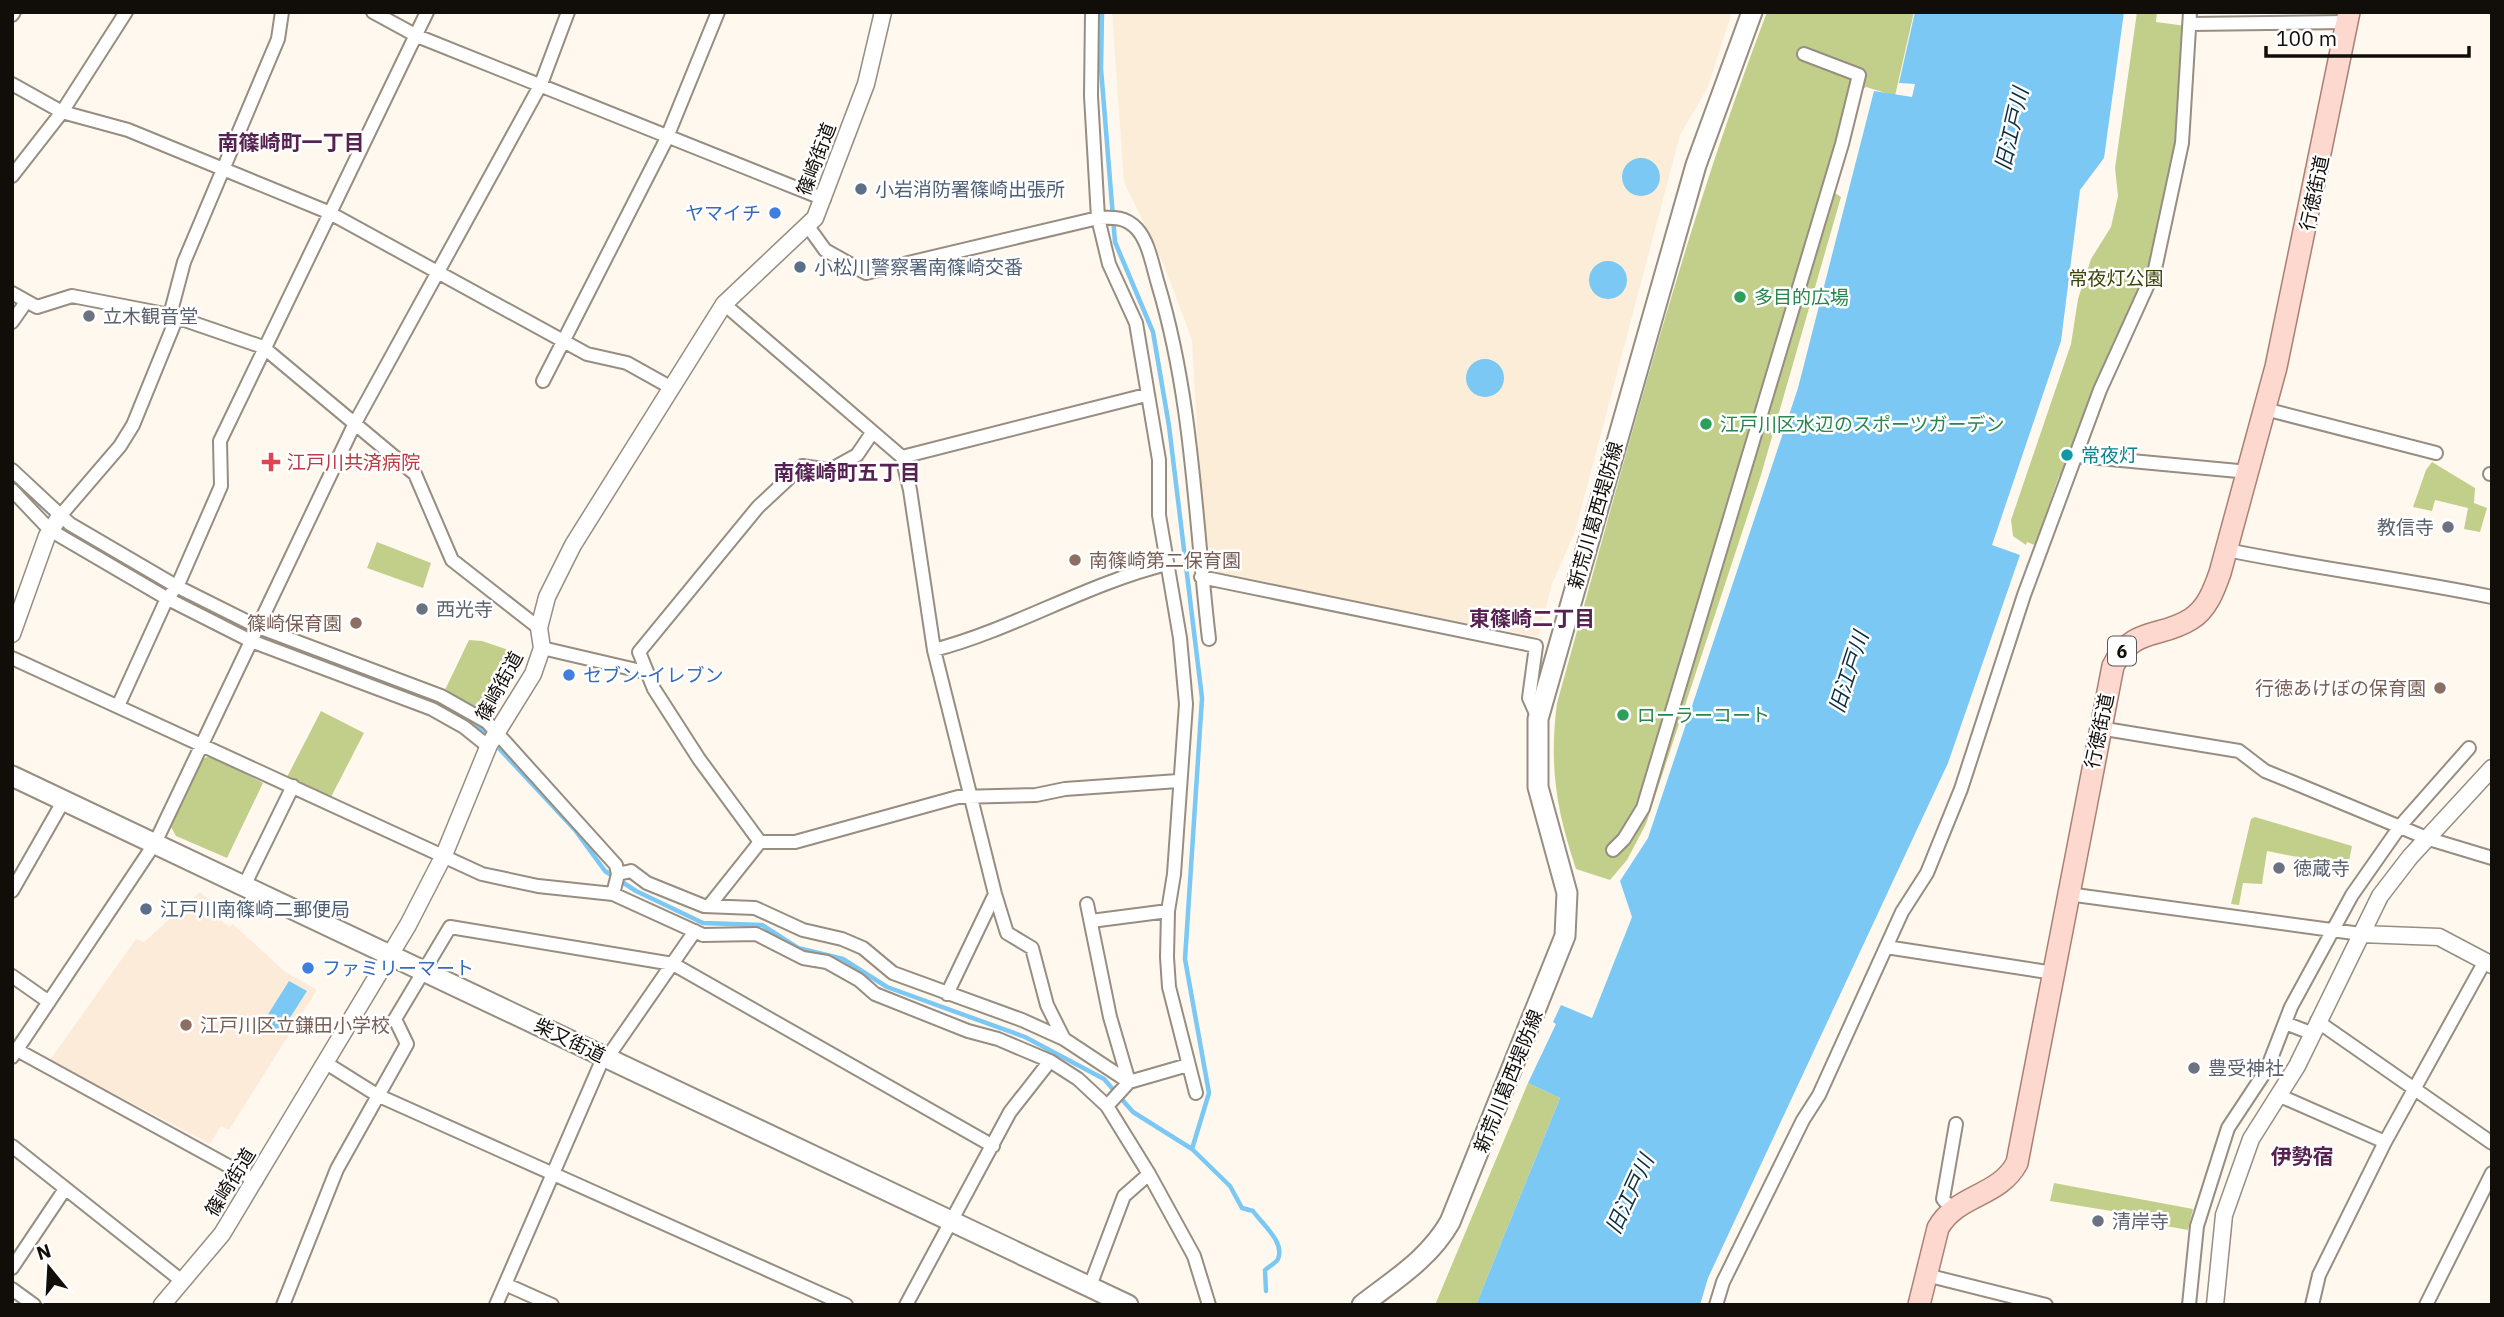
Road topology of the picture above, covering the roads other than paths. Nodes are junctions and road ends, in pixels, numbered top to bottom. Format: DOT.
graph roads {
  1 [pos="126,12"];
  2 [pos="282,12"];
  3 [pos="373,12"];
  4 [pos="427,12"];
  5 [pos="568,12"];
  6 [pos="718,12"];
  7 [pos="883,12"];
  8 [pos="1092,12"];
  9 [pos="1752,12"];
  10 [pos="2348,17"];
  11 [pos="2190,18"];
  12 [pos="417,36"];
  13 [pos="1804,54"];
  14 [pos="12,84"];
  15 [pos="541,84"];
  16 [pos="62,112"];
  17 [pos="667,137"];
  18 [pos="222,167"];
  19 [pos="12,176"];
  20 [pos="824,199"];
  21 [pos="328,212"];
  22 [pos="1098,218"];
  23 [pos="807,225"];
  24 [pos="439,271"];
  25 [pos="12,293"];
  26 [pos="26,302"];
  27 [pos="724,304"];
  28 [pos="174,316"];
  29 [pos="12,322"];
  30 [pos="565,342"];
  31 [pos="263,347"];
  32 [pos="543,381"];
  33 [pos="670,387"];
  34 [pos="1146,395"];
  35 [pos="2265,409"];
  36 [pos="355,423"];
  37 [pos="872,433"];
  38 [pos="2437,453"];
  39 [pos="2078,456"];
  40 [pos="902,457"];
  41 [pos="12,470"];
  42 [pos="2249,472"];
  43 [pos="12,490"];
  44 [pos="56,522"];
  45 [pos="2227,550"];
  46 [pos="1167,564"];
  47 [pos="1202,577"];
  48 [pos="172,592"];
  49 [pos="2492,597"];
  50 [pos="539,628"];
  51 [pos="12,634"];
  52 [pos="255,634"];
  53 [pos="1209,639"];
  54 [pos="542,648"];
  55 [pos="934,650"];
  56 [pos="12,658"];
  57 [pos="645,672"];
  58 [pos="118,706"];
  59 [pos="1538,719"];
  60 [pos="2099,728"];
  61 [pos="492,742"];
  62 [pos="201,745"];
  63 [pos="2469,748"];
  64 [pos="2492,768"];
  65 [pos="12,776"];
  66 [pos="1178,781"];
  67 [pos="293,786"];
  68 [pos="971,797"];
  69 [pos="64,800"];
  70 [pos="2401,825"];
  71 [pos="2429,839"];
  72 [pos="760,842"];
  73 [pos="155,843"];
  74 [pos="1613,850"];
  75 [pos="444,855"];
  76 [pos="2492,858"];
  77 [pos="618,874"];
  78 [pos="244,886"];
  79 [pos="12,891"];
  80 [pos="613,894"];
  81 [pos="995,894"];
  82 [pos="2068,894"];
  83 [pos="1087,904"];
  84 [pos="709,906"];
  85 [pos="1168,911"];
  86 [pos="1091,921"];
  87 [pos="2333,930"];
  88 [pos="695,931"];
  89 [pos="2361,934"];
  90 [pos="1886,947"];
  91 [pos="391,955"];
  92 [pos="2488,963"];
  93 [pos="673,964"];
  94 [pos="426,971"];
  95 [pos="2054,973"];
  96 [pos="12,976"];
  97 [pos="947,994"];
  98 [pos="49,1002"];
  99 [pos="2286,1023"];
  100 [pos="2314,1027"];
  101 [pos="1064,1039"];
  102 [pos="15,1054"];
  103 [pos="605,1057"];
  104 [pos="1050,1061"];
  105 [pos="326,1063"];
  106 [pos="1188,1065"];
  107 [pos="1129,1082"];
  108 [pos="2413,1087"];
  109 [pos="1196,1094"];
  110 [pos="2278,1095"];
  111 [pos="377,1096"];
  112 [pos="1107,1106"];
  113 [pos="1956,1124"];
  114 [pos="2385,1142"];
  115 [pos="2492,1143"];
  116 [pos="12,1146"];
  117 [pos="993,1146"];
  118 [pos="1149,1174"];
  119 [pos="2492,1174"];
  120 [pos="552,1175"];
  121 [pos="256,1181"];
  122 [pos="65,1189"];
  123 [pos="1952,1209"];
  124 [pos="951,1222"];
  125 [pos="12,1268"];
  126 [pos="1926,1275"];
  127 [pos="182,1281"];
  128 [pos="505,1284"];
  129 [pos="12,1289"];
  130 [pos="1096,1295"];
  131 [pos="34,1305"];
  132 [pos="162,1305"];
  133 [pos="283,1305"];
  134 [pos="496,1305"];
  135 [pos="552,1305"];
  136 [pos="846,1305"];
  137 [pos="906,1305"];
  138 [pos="1128,1305"];
  139 [pos="1209,1305"];
  140 [pos="1362,1305"];
  141 [pos="1716,1305"];
  142 [pos="1919,1305"];
  143 [pos="2046,1305"];
  144 [pos="2189,1305"];
  145 [pos="2215,1305"];
  146 [pos="2312,1305"];
  147 [pos="2426,1305"];
  1 -- 16 [label="street"];
  2 -- 18 [label="street"];
  3 -- 12 [label="street"];
  4 -- 12 [label="street"];
  5 -- 15 [label="street"];
  6 -- 17 [label="street"];
  7 -- 20 [label="street, 篠崎街道"];
  8 -- 22 [label="street"];
  9 -- 59 [label="main road, 新荒川葛西堤防線"];
  10 -- 11 [label="street"];
  10 -- 35 [label="main road, 行徳街道 / 6"];
  11 -- 39 [label="street"];
  12 -- 15 [label="street"];
  12 -- 21 [label="street"];
  13 -- 74 [label="street"];
  14 -- 16 [label="street"];
  15 -- 17 [label="street"];
  15 -- 24 [label="street"];
  16 -- 18 [label="street"];
  16 -- 19 [label="street"];
  17 -- 20 [label="street"];
  17 -- 30 [label="street"];
  18 -- 21 [label="street"];
  18 -- 28 [label="street"];
  20 -- 23 [label="street, 篠崎街道"];
  21 -- 24 [label="street"];
  21 -- 31 [label="street"];
  22 -- 23 [label="street"];
  22 -- 34 [label="street"];
  22 -- 47 [label="street"];
  23 -- 27 [label="street, 篠崎街道"];
  24 -- 30 [label="street"];
  24 -- 36 [label="street"];
  25 -- 26 [label="street"];
  26 -- 28 [label="street"];
  26 -- 29 [label="street"];
  27 -- 33 [label="street, 篠崎街道"];
  27 -- 37 [label="street"];
  28 -- 31 [label="street"];
  28 -- 44 [label="street"];
  30 -- 32 [label="street"];
  30 -- 33 [label="street"];
  31 -- 36 [label="street"];
  31 -- 48 [label="street"];
  33 -- 50 [label="street, 篠崎街道"];
  34 -- 40 [label="street"];
  34 -- 46 [label="street"];
  35 -- 38 [label="street"];
  35 -- 42 [label="main road, 行徳街道 / 6"];
  36 -- 50 [label="street"];
  36 -- 52 [label="street"];
  37 -- 40 [label="street"];
  37 -- 57 [label="street"];
  39 -- 42 [label="street"];
  39 -- 90 [label="street"];
  40 -- 55 [label="street"];
  41 -- 44 [label="street"];
  42 -- 45 [label="main road, 行徳街道 / 6"];
  43 -- 44 [label="street"];
  44 -- 48 [label="street"];
  44 -- 51 [label="street"];
  45 -- 49 [label="street"];
  45 -- 60 [label="main road, 行徳街道 / 6"];
  46 -- 55 [label="street"];
  46 -- 66 [label="street"];
  47 -- 53 [label="street"];
  47 -- 59 [label="street"];
  48 -- 52 [label="street"];
  48 -- 58 [label="street"];
  50 -- 54 [label="street, 篠崎街道"];
  52 -- 61 [label="street"];
  52 -- 62 [label="street"];
  54 -- 57 [label="street"];
  54 -- 61 [label="street, 篠崎街道"];
  55 -- 68 [label="street"];
  56 -- 58 [label="street"];
  57 -- 72 [label="street"];
  58 -- 62 [label="street"];
  59 -- 140 [label="main road, 新荒川葛西堤防線"];
  60 -- 70 [label="street"];
  60 -- 82 [label="main road, 行徳街道 / 6"];
  61 -- 75 [label="street, 篠崎街道"];
  61 -- 77 [label="street"];
  62 -- 67 [label="street"];
  62 -- 73 [label="street"];
  63 -- 70 [label="street"];
  64 -- 71 [label="street"];
  65 -- 69 [label="main road, 柴又街道"];
  66 -- 68 [label="street"];
  66 -- 85 [label="street"];
  67 -- 75 [label="street"];
  67 -- 78 [label="street"];
  68 -- 72 [label="street"];
  68 -- 81 [label="street"];
  69 -- 73 [label="main road, 柴又街道"];
  69 -- 79 [label="street"];
  70 -- 71 [label="street"];
  70 -- 87 [label="street"];
  71 -- 76 [label="street"];
  71 -- 89 [label="street"];
  72 -- 84 [label="street"];
  73 -- 78 [label="main road, 柴又街道"];
  73 -- 98 [label="street"];
  75 -- 80 [label="street"];
  75 -- 91 [label="street, 篠崎街道"];
  77 -- 80 [label="street"];
  77 -- 84 [label="street"];
  78 -- 91 [label="main road, 柴又街道"];
  80 -- 88 [label="street"];
  81 -- 97 [label="street"];
  81 -- 101 [label="street"];
  82 -- 87 [label="street"];
  82 -- 95 [label="main road, 行徳街道 / 6"];
  83 -- 86 [label="street"];
  84 -- 97 [label="street"];
  85 -- 86 [label="street"];
  85 -- 106 [label="street"];
  86 -- 107 [label="street"];
  87 -- 89 [label="street"];
  87 -- 99 [label="street"];
  88 -- 93 [label="street"];
  88 -- 104 [label="street"];
  89 -- 92 [label="street"];
  89 -- 100 [label="street"];
  90 -- 95 [label="street"];
  90 -- 141 [label="street"];
  91 -- 94 [label="main road, 柴又街道"];
  91 -- 105 [label="street, 篠崎街道"];
  92 -- 108 [label="street"];
  93 -- 94 [label="street"];
  93 -- 103 [label="street"];
  93 -- 117 [label="street"];
  94 -- 103 [label="main road, 柴又街道"];
  94 -- 111 [label="street"];
  95 -- 123 [label="main road, 行徳街道 / 6"];
  96 -- 98 [label="street"];
  97 -- 101 [label="street"];
  98 -- 102 [label="street"];
  99 -- 100 [label="street"];
  99 -- 144 [label="street"];
  100 -- 108 [label="street"];
  100 -- 110 [label="street"];
  101 -- 107 [label="street"];
  102 -- 121 [label="street"];
  103 -- 120 [label="street"];
  103 -- 124 [label="main road, 柴又街道"];
  104 -- 112 [label="street"];
  104 -- 117 [label="street"];
  105 -- 111 [label="street"];
  105 -- 121 [label="street, 篠崎街道"];
  106 -- 107 [label="street"];
  106 -- 109 [label="street"];
  107 -- 112 [label="street"];
  108 -- 114 [label="street"];
  108 -- 115 [label="street"];
  110 -- 114 [label="street"];
  110 -- 145 [label="street"];
  111 -- 120 [label="street"];
  111 -- 133 [label="street"];
  112 -- 118 [label="street"];
  113 -- 123 [label="street"];
  114 -- 146 [label="street"];
  116 -- 122 [label="street"];
  117 -- 124 [label="street"];
  118 -- 130 [label="street"];
  118 -- 139 [label="street"];
  119 -- 147 [label="street"];
  120 -- 128 [label="street"];
  120 -- 136 [label="street"];
  121 -- 127 [label="street, 篠崎街道"];
  122 -- 125 [label="street"];
  122 -- 127 [label="street"];
  123 -- 126 [label="main road"];
  124 -- 130 [label="main road, 柴又街道"];
  124 -- 137 [label="street"];
  126 -- 142 [label="main road"];
  126 -- 143 [label="street"];
  127 -- 132 [label="street, 篠崎街道"];
  128 -- 134 [label="street"];
  128 -- 135 [label="street"];
  129 -- 131 [label="street"];
  130 -- 138 [label="main road, 柴又街道"];
}
